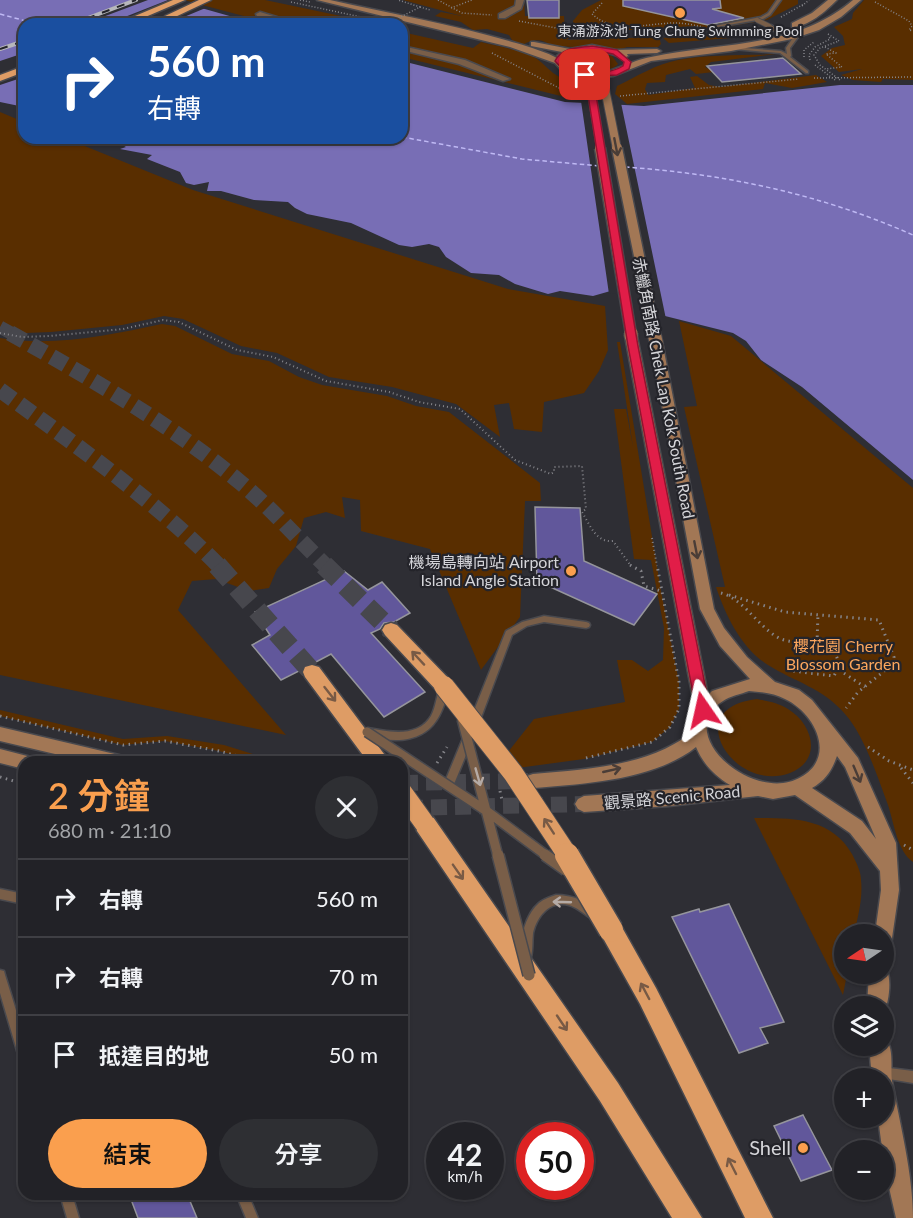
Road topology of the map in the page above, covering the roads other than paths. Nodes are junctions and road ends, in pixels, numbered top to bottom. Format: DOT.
graph roads {
  1 [pos="181,0"];
  2 [pos="207,0"];
  3 [pos="321,0"];
  4 [pos="520,0"];
  5 [pos="779,0"];
  6 [pos="833,0"];
  7 [pos="857,0"];
  8 [pos="370,2"];
  9 [pos="260,14"];
  10 [pos="502,16"];
  11 [pos="136,18"];
  12 [pos="164,18"];
  13 [pos="274,18"];
  14 [pos="398,18"];
  15 [pos="408,20"];
  16 [pos="756,20"];
  17 [pos="711,27"];
  18 [pos="778,31"];
  19 [pos="799,33"];
  20 [pos="733,48"];
  21 [pos="408,49"];
  22 [pos="570,51"];
  23 [pos="615,52"];
  24 [pos="789,56"];
  25 [pos="18,60"];
  26 [pos="558,61"];
  27 [pos="0,66"];
  28 [pos="627,67"];
  29 [pos="795,68"];
  30 [pos="18,71"];
  31 [pos="617,73"];
  32 [pos="579,74"];
  33 [pos="0,78"];
  34 [pos="506,79"];
  35 [pos="586,625"];
  36 [pos="392,630"];
  37 [pos="312,672"];
  38 [pos="770,687"];
  39 [pos="450,694"];
  40 [pos="703,710"];
  41 [pos="347,717"];
  42 [pos="824,726"];
  43 [pos="367,732"];
  44 [pos="0,734"];
  45 [pos="699,736"];
  46 [pos="0,756"];
  47 [pos="94,756"];
  48 [pos="376,756"];
  49 [pos="403,756"];
  50 [pos="408,759"];
  51 [pos="18,760"];
  52 [pos="533,781"];
  53 [pos="450,784"];
  54 [pos="798,788"];
  55 [pos="760,789"];
  56 [pos="408,801"];
  57 [pos="584,804"];
  58 [pos="488,812"];
  59 [pos="890,870"];
  60 [pos="585,884"];
  61 [pos="0,894"];
  62 [pos="18,898"];
  63 [pos="885,924"];
  64 [pos="611,930"];
  65 [pos="0,975"];
  66 [pos="529,975"];
  67 [pos="18,1034"];
  68 [pos="913,1077"];
  69 [pos="894,1078"];
  70 [pos="890,1128"];
  71 [pos="68,1200"];
  72 [pos="244,1200"];
  73 [pos="74,1218"];
  74 [pos="252,1218"];
  75 [pos="688,1218"];
  76 [pos="759,1218"];
  77 [pos="907,1218"];
  1 -- 11 [label="highway"];
  2 -- 12 [label="highway"];
  3 -- 14 [label="main road"];
  4 -- 10 [label="street"];
  5 -- 16 [label="lane"];
  6 -- 18 [label="main road"];
  7 -- 19 [label="main road"];
  8 -- 22 [label="main road"];
  9 -- 13 [label="street"];
  15 -- 26 [label="main road"];
  16 -- 17 [label="lane"];
  16 -- 18 [label="lane, bridge"];
  18 -- 23 [label="main road"];
  19 -- 20 [label="main road"];
  19 -- 24 [label="lane"];
  20 -- 24 [label="lane"];
  20 -- 28 [label="main road"];
  21 -- 34 [label="street"];
  22 -- 23 [label="main road"];
  22 -- 26 [label="main road"];
  23 -- 28 [label="main road"];
  24 -- 29 [label="lane"];
  25 -- 27 [label="highway"];
  26 -- 32 [label="main road"];
  28 -- 31 [label="main road"];
  30 -- 33 [label="highway"];
  31 -- 32 [label="main road"];
  31 -- 38 [label="main road, 赤鱲角南路 Chek Lap Kok South Road, one-way, bridge"];
  32 -- 40 [label="main road, 赤鱲角南路 Chek Lap Kok South Road, bridge"];
  35 -- 53 [label="lane"];
  39 -- 36 [label="highway, one-way"];
  37 -- 41 [label="highway, one-way"];
  38 -- 40 [label="main road"];
  38 -- 42 [label="main road"];
  39 -- 43 [label="lane, bridge"];
  39 -- 58 [label="lane, one-way, bridge"];
  60 -- 39 [label="highway, one-way, bridge"];
  40 -- 45 [label="main road"];
  41 -- 43 [label="lane"];
  41 -- 48 [label="highway"];
  42 -- 54 [label="main road"];
  42 -- 59 [label="main road, one-way"];
  43 -- 49 [label="lane, bridge"];
  44 -- 47 [label="main road"];
  52 -- 45 [label="main road, 觀景路 Scenic Road, one-way"];
  45 -- 55 [label="main road"];
  46 -- 51 [label="main road"];
  50 -- 58 [label="lane, bridge"];
  54 -- 55 [label="main road"];
  54 -- 59 [label="main road"];
  55 -- 57 [label="main road, 觀景路 Scenic Road"];
  56 -- 66 [label="highway, one-way, bridge"];
  58 -- 60 [label="lane, bridge"];
  58 -- 66 [label="lane, bridge"];
  59 -- 63 [label="main road"];
  60 -- 64 [label="highway, bridge"];
  61 -- 62 [label="lane"];
  64 -- 66 [label="lane, one-way, bridge"];
  76 -- 64 [label="highway, one-way"];
  65 -- 67 [label="lane"];
  66 -- 75 [label="highway, one-way"];
  68 -- 69 [label="lane"];
  70 -- 77 [label="main road"];
  71 -- 73 [label="lane"];
  72 -- 74 [label="lane"];
}
